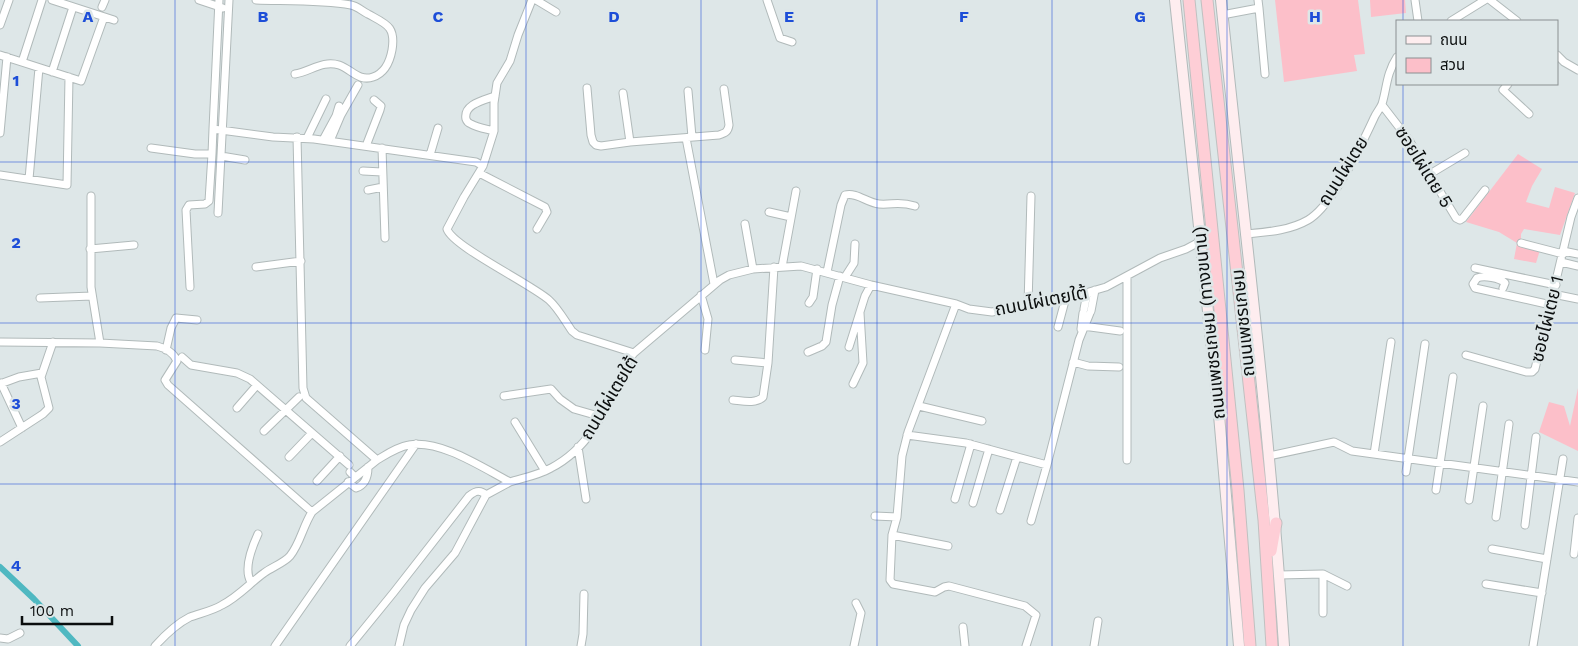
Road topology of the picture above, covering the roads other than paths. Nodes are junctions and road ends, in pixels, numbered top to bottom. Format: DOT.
graph roads {
  1 [pos="9,0"];
  2 [pos="42,0"];
  3 [pos="52,0"];
  4 [pos="199,0"];
  5 [pos="229,0"];
  6 [pos="256,0"];
  7 [pos="532,0"];
  8 [pos="536,0"];
  9 [pos="767,0"];
  10 [pos="1175,0"];
  11 [pos="1189,0"];
  12 [pos="1207,0"];
  13 [pos="1221,0"];
  14 [pos="1415,0"];
  15 [pos="1468,0"];
  16 [pos="1485,0"];
  17 [pos="1490,0"];
  18 [pos="219,3"];
  19 [pos="1258,4"];
  20 [pos="73,7"];
  21 [pos="228,9"];
  22 [pos="1470,10"];
  23 [pos="556,12"];
  24 [pos="1222,15"];
  25 [pos="104,17"];
  26 [pos="114,20"];
  27 [pos="1418,20"];
  28 [pos="1453,20"];
  29 [pos="1516,20"];
  30 [pos="0,25"];
  31 [pos="792,42"];
  32 [pos="3,56"];
  33 [pos="1558,56"];
  34 [pos="1396,59"];
  35 [pos="22,62"];
  36 [pos="39,68"];
  37 [pos="1578,70"];
  38 [pos="52,72"];
  39 [pos="295,74"];
  40 [pos="1265,74"];
  41 [pos="69,77"];
  42 [pos="2,84"];
  43 [pos="358,85"];
  44 [pos="1507,85"];
  45 [pos="587,88"];
  46 [pos="724,89"];
  47 [pos="688,91"];
  48 [pos="623,94"];
  49 [pos="495,96"];
  50 [pos="326,99"];
  51 [pos="374,100"];
  52 [pos="1382,105"];
  53 [pos="339,106"];
  54 [pos="1529,114"];
  55 [pos="438,128"];
  56 [pos="213,129"];
  57 [pos="222,131"];
  58 [pos="494,131"];
  59 [pos="0,133"];
  60 [pos="297,137"];
  61 [pos="307,138"];
  62 [pos="689,138"];
  63 [pos="326,140"];
  64 [pos="630,142"];
  65 [pos="366,146"];
  66 [pos="151,148"];
  67 [pos="382,148"];
  68 [pos="1465,153"];
  69 [pos="212,154"];
  70 [pos="430,155"];
  71 [pos="221,156"];
  72 [pos="245,160"];
  73 [pos="481,169"];
  74 [pos="363,171"];
  75 [pos="382,172"];
  76 [pos="1430,174"];
  77 [pos="0,175"];
  78 [pos="29,179"];
  79 [pos="383,188"];
  80 [pos="368,190"];
  81 [pos="1486,190"];
  82 [pos="796,191"];
  83 [pos="90,196"];
  84 [pos="1031,196"];
  85 [pos="1578,198"];
  86 [pos="915,206"];
  87 [pos="769,212"];
  88 [pos="218,213"];
  89 [pos="791,217"];
  90 [pos="1574,221"];
  91 [pos="745,224"];
  92 [pos="537,229"];
  93 [pos="1245,234"];
  94 [pos="385,238"];
  95 [pos="1201,242"];
  96 [pos="1521,243"];
  97 [pos="854,244"];
  98 [pos="134,245"];
  99 [pos="90,249"];
  100 [pos="1563,252"];
  101 [pos="1578,254"];
  102 [pos="301,261"];
  103 [pos="1561,262"];
  104 [pos="256,266"];
  105 [pos="1578,266"];
  106 [pos="778,267"];
  107 [pos="1475,268"];
  108 [pos="753,269"];
  109 [pos="817,269"];
  110 [pos="827,272"];
  111 [pos="842,276"];
  112 [pos="1127,276"];
  113 [pos="714,284"];
  114 [pos="871,285"];
  115 [pos="1556,285"];
  116 [pos="190,288"];
  117 [pos="1503,288"];
  118 [pos="1095,290"];
  119 [pos="1087,293"];
  120 [pos="1554,294"];
  121 [pos="92,296"];
  122 [pos="701,296"];
  123 [pos="1066,297"];
  124 [pos="40,298"];
  125 [pos="1578,298"];
  126 [pos="809,303"];
  127 [pos="956,304"];
  128 [pos="1028,305"];
  129 [pos="1550,305"];
  130 [pos="1087,311"];
  131 [pos="860,313"];
  132 [pos="197,320"];
  133 [pos="1058,327"];
  134 [pos="1083,328"];
  135 [pos="1120,331"];
  136 [pos="0,342"];
  137 [pos="53,342"];
  138 [pos="1391,342"];
  139 [pos="100,343"];
  140 [pos="1425,344"];
  141 [pos="849,347"];
  142 [pos="166,350"];
  143 [pos="705,350"];
  144 [pos="808,352"];
  145 [pos="634,353"];
  146 [pos="1466,355"];
  147 [pos="182,357"];
  148 [pos="735,360"];
  149 [pos="1073,362"];
  150 [pos="768,363"];
  151 [pos="1119,367"];
  152 [pos="42,374"];
  153 [pos="1453,377"];
  154 [pos="0,384"];
  155 [pos="853,384"];
  156 [pos="258,385"];
  157 [pos="504,396"];
  158 [pos="299,397"];
  159 [pos="733,400"];
  160 [pos="919,406"];
  161 [pos="1483,406"];
  162 [pos="237,408"];
  163 [pos="285,409"];
  164 [pos="602,417"];
  165 [pos="982,420"];
  166 [pos="515,422"];
  167 [pos="1509,424"];
  168 [pos="22,428"];
  169 [pos="264,431"];
  170 [pos="312,433"];
  171 [pos="907,435"];
  172 [pos="1536,437"];
  173 [pos="0,442"];
  174 [pos="416,444"];
  175 [pos="971,444"];
  176 [pos="578,448"];
  177 [pos="989,449"];
  178 [pos="1374,454"];
  179 [pos="289,456"];
  180 [pos="1269,456"];
  181 [pos="1017,457"];
  182 [pos="338,458"];
  183 [pos="1408,459"];
  184 [pos="377,460"];
  185 [pos="1127,460"];
  186 [pos="1563,460"];
  187 [pos="1441,464"];
  188 [pos="1047,466"];
  189 [pos="368,467"];
  190 [pos="1474,468"];
  191 [pos="352,471"];
  192 [pos="545,471"];
  193 [pos="1406,472"];
  194 [pos="1503,472"];
  195 [pos="1531,476"];
  196 [pos="1560,480"];
  197 [pos="317,481"];
  198 [pos="348,482"];
  199 [pos="510,482"];
  200 [pos="1578,482"];
  201 [pos="1436,490"];
  202 [pos="486,495"];
  203 [pos="586,499"];
  204 [pos="955,499"];
  205 [pos="1469,500"];
  206 [pos="973,503"];
  207 [pos="1000,510"];
  208 [pos="312,512"];
  209 [pos="875,516"];
  210 [pos="896,517"];
  211 [pos="1496,518"];
  212 [pos="1578,518"];
  213 [pos="1031,521"];
  214 [pos="1276,523"];
  215 [pos="1525,525"];
  216 [pos="258,534"];
  217 [pos="892,535"];
  218 [pos="948,546"];
  219 [pos="1492,549"];
  220 [pos="1574,554"];
  221 [pos="1547,559"];
  222 [pos="1268,569"];
  223 [pos="1323,574"];
  224 [pos="1279,575"];
  225 [pos="251,582"];
  226 [pos="1486,584"];
  227 [pos="1346,586"];
  228 [pos="1542,593"];
  229 [pos="584,594"];
  230 [pos="856,603"];
  231 [pos="1322,613"];
  232 [pos="1098,621"];
  233 [pos="964,627"];
  234 [pos="20,633"];
  235 [pos="0,638"];
  236 [pos="155,646"];
  237 [pos="275,646"];
  238 [pos="350,646"];
  239 [pos="399,646"];
  240 [pos="581,646"];
  241 [pos="854,646"];
  242 [pos="965,646"];
  243 [pos="1026,646"];
  244 [pos="1094,646"];
  245 [pos="1239,646"];
  246 [pos="1250,646"];
  247 [pos="1272,646"];
  248 [pos="1284,646"];
  249 [pos="1534,646"];
  1 -- 30 [label="street"];
  2 -- 35 [label="street"];
  3 -- 20 [label="street"];
  4 -- 18 [label="street"];
  5 -- 21 [label="street"];
  6 -- 39 [label="street"];
  7 -- 49 [label="street"];
  8 -- 23 [label="street"];
  9 -- 31 [label="street"];
  10 -- 95 [label="main road, ถนนเพชรเกษม (ทางขนาน)"];
  11 -- 246 [label="highway, ถนนเพชรเกษม"];
  12 -- 222 [label="highway, ถนนเพชรเกษม"];
  13 -- 24 [label="main road"];
  14 -- 27 [label="street"];
  15 -- 22 [label="street"];
  16 -- 22 [label="street"];
  17 -- 29 [label="street"];
  18 -- 21 [label="street"];
  18 -- 56 [label="street"];
  19 -- 24 [label="street"];
  19 -- 40 [label="street"];
  20 -- 25 [label="street"];
  20 -- 38 [label="street"];
  21 -- 57 [label="street"];
  22 -- 28 [label="street"];
  24 -- 93 [label="main road"];
  25 -- 26 [label="street"];
  25 -- 41 [label="street"];
  32 -- 35 [label="street"];
  32 -- 42 [label="street"];
  33 -- 37 [label="street"];
  34 -- 52 [label="street, ถนนไผ่เตย"];
  35 -- 36 [label="street"];
  36 -- 38 [label="street"];
  36 -- 78 [label="street"];
  38 -- 41 [label="street"];
  41 -- 78 [label="street"];
  42 -- 59 [label="street"];
  43 -- 63 [label="street"];
  44 -- 54 [label="street"];
  45 -- 64 [label="street"];
  46 -- 62 [label="street"];
  47 -- 62 [label="street"];
  48 -- 64 [label="street"];
  49 -- 58 [label="street"];
  49 -- 58 [label="street"];
  50 -- 61 [label="street"];
  51 -- 65 [label="street"];
  52 -- 76 [label="street, ซอยไผ่เตย 5"];
  52 -- 93 [label="street, ถนนไผ่เตย"];
  53 -- 63 [label="street"];
  55 -- 70 [label="street"];
  56 -- 57 [label="street"];
  56 -- 69 [label="street"];
  57 -- 60 [label="street"];
  57 -- 71 [label="street"];
  58 -- 73 [label="street"];
  60 -- 61 [label="street"];
  60 -- 102 [label="street"];
  61 -- 63 [label="street"];
  62 -- 64 [label="street"];
  62 -- 113 [label="street"];
  63 -- 65 [label="street"];
  65 -- 67 [label="street"];
  66 -- 69 [label="street"];
  67 -- 70 [label="street"];
  67 -- 75 [label="street"];
  68 -- 76 [label="street"];
  69 -- 116 [label="street"];
  70 -- 73 [label="street"];
  71 -- 72 [label="street"];
  71 -- 88 [label="street"];
  73 -- 92 [label="street"];
  73 -- 145 [label="street"];
  74 -- 75 [label="street"];
  75 -- 79 [label="street"];
  76 -- 81 [label="street, ซอยไผ่เตย 5"];
  77 -- 78 [label="street"];
  79 -- 80 [label="street"];
  79 -- 94 [label="street"];
  82 -- 89 [label="street"];
  83 -- 99 [label="street"];
  84 -- 128 [label="street"];
  85 -- 90 [label="street, ซอยไผ่เตย 1"];
  86 -- 110 [label="street"];
  87 -- 89 [label="street"];
  89 -- 106 [label="street"];
  90 -- 100 [label="street, ซอยไผ่เตย 1"];
  91 -- 108 [label="street"];
  93 -- 180 [label="main road"];
  95 -- 112 [label="street, ถนนไผ่เตยใต้"];
  95 -- 245 [label="main road, ถนนเพชรเกษม (ทางขนาน)"];
  96 -- 100 [label="street"];
  97 -- 111 [label="street"];
  98 -- 99 [label="street"];
  99 -- 121 [label="street"];
  100 -- 101 [label="street"];
  100 -- 103 [label="street, ซอยไผ่เตย 1"];
  102 -- 104 [label="street"];
  102 -- 184 [label="street"];
  103 -- 105 [label="street"];
  103 -- 115 [label="street, ซอยไผ่เตย 1"];
  106 -- 108 [label="street, ถนนไผ่เตยใต้"];
  106 -- 109 [label="street, ถนนไผ่เตยใต้"];
  106 -- 150 [label="street"];
  107 -- 115 [label="street"];
  108 -- 113 [label="street, ถนนไผ่เตยใต้"];
  109 -- 110 [label="street, ถนนไผ่เตยใต้"];
  109 -- 126 [label="street"];
  110 -- 111 [label="street, ถนนไผ่เตยใต้"];
  111 -- 114 [label="street, ถนนไผ่เตยใต้"];
  111 -- 144 [label="street"];
  112 -- 118 [label="street, ถนนไผ่เตยใต้"];
  112 -- 185 [label="street"];
  113 -- 122 [label="street, ถนนไผ่เตยใต้"];
  114 -- 127 [label="street, ถนนไผ่เตยใต้"];
  114 -- 131 [label="street"];
  115 -- 120 [label="street, ซอยไผ่เตย 1"];
  117 -- 129 [label="street"];
  118 -- 119 [label="street, ถนนไผ่เตยใต้"];
  118 -- 130 [label="street"];
  119 -- 123 [label="street, ถนนไผ่เตยใต้"];
  119 -- 130 [label="street"];
  120 -- 125 [label="street"];
  120 -- 129 [label="street, ซอยไผ่เตย 1"];
  121 -- 124 [label="street"];
  121 -- 139 [label="street"];
  122 -- 143 [label="street"];
  122 -- 145 [label="street, ถนนไผ่เตยใต้"];
  123 -- 128 [label="street, ถนนไผ่เตยใต้"];
  123 -- 133 [label="street"];
  127 -- 128 [label="street, ถนนไผ่เตยใต้"];
  127 -- 160 [label="street"];
  129 -- 146 [label="street, ซอยไผ่เตย 1"];
  130 -- 134 [label="street"];
  131 -- 141 [label="street"];
  131 -- 155 [label="street"];
  132 -- 142 [label="street"];
  134 -- 135 [label="street"];
  134 -- 149 [label="street"];
  136 -- 137 [label="street"];
  137 -- 139 [label="street"];
  137 -- 152 [label="street"];
  138 -- 178 [label="street"];
  139 -- 142 [label="street"];
  140 -- 183 [label="street"];
  142 -- 208 [label="street"];
  145 -- 164 [label="street, ถนนไผ่เตยใต้"];
  147 -- 156 [label="street"];
  148 -- 150 [label="street"];
  149 -- 151 [label="street"];
  149 -- 188 [label="street"];
  150 -- 159 [label="street"];
  152 -- 154 [label="street"];
  152 -- 168 [label="street"];
  153 -- 187 [label="street"];
  154 -- 168 [label="street"];
  156 -- 162 [label="street"];
  156 -- 163 [label="street"];
  157 -- 164 [label="street"];
  158 -- 163 [label="street"];
  160 -- 165 [label="street"];
  160 -- 171 [label="street"];
  161 -- 190 [label="street"];
  163 -- 169 [label="street"];
  163 -- 170 [label="street"];
  164 -- 176 [label="street, ถนนไผ่เตยใต้"];
  166 -- 192 [label="street"];
  167 -- 194 [label="street"];
  168 -- 173 [label="street"];
  170 -- 179 [label="street"];
  170 -- 182 [label="street"];
  171 -- 175 [label="street"];
  171 -- 210 [label="street"];
  172 -- 195 [label="street"];
  174 -- 184 [label="street"];
  174 -- 199 [label="street"];
  174 -- 237 [label="street"];
  175 -- 177 [label="street"];
  175 -- 204 [label="street"];
  176 -- 192 [label="street, ถนนไผ่เตยใต้"];
  176 -- 203 [label="street"];
  177 -- 181 [label="street"];
  177 -- 206 [label="street"];
  178 -- 180 [label="street"];
  178 -- 183 [label="street"];
  180 -- 214 [label="main road"];
  181 -- 188 [label="street"];
  181 -- 207 [label="street"];
  182 -- 191 [label="street"];
  182 -- 197 [label="street"];
  183 -- 187 [label="street"];
  183 -- 193 [label="street"];
  184 -- 189 [label="street"];
  186 -- 196 [label="street"];
  187 -- 190 [label="street"];
  187 -- 201 [label="street"];
  188 -- 213 [label="street"];
  189 -- 191 [label="street"];
  189 -- 198 [label="street"];
  190 -- 194 [label="street"];
  190 -- 205 [label="street"];
  191 -- 198 [label="street"];
  192 -- 199 [label="street, ถนนไผ่เตยใต้"];
  194 -- 195 [label="street"];
  194 -- 211 [label="street"];
  195 -- 196 [label="street"];
  195 -- 215 [label="street"];
  196 -- 200 [label="street"];
  196 -- 221 [label="street"];
  198 -- 208 [label="street"];
  199 -- 202 [label="street, ถนนไผ่เตยใต้"];
  202 -- 238 [label="street, ถนนไผ่เตยใต้"];
  202 -- 239 [label="street"];
  208 -- 225 [label="street"];
  209 -- 210 [label="street"];
  210 -- 217 [label="street"];
  212 -- 220 [label="street"];
  214 -- 222 [label="highway"];
  214 -- 224 [label="main road"];
  216 -- 225 [label="street"];
  217 -- 218 [label="street"];
  217 -- 243 [label="street"];
  219 -- 221 [label="street"];
  221 -- 228 [label="street"];
  222 -- 247 [label="highway, ถนนเพชรเกษม"];
  223 -- 224 [label="street"];
  223 -- 227 [label="street"];
  223 -- 231 [label="street"];
  224 -- 248 [label="main road"];
  225 -- 236 [label="street"];
  226 -- 228 [label="street"];
  228 -- 249 [label="street"];
  229 -- 240 [label="street"];
  230 -- 241 [label="street"];
  232 -- 244 [label="street"];
  233 -- 242 [label="street"];
  234 -- 235 [label="street"];
}
